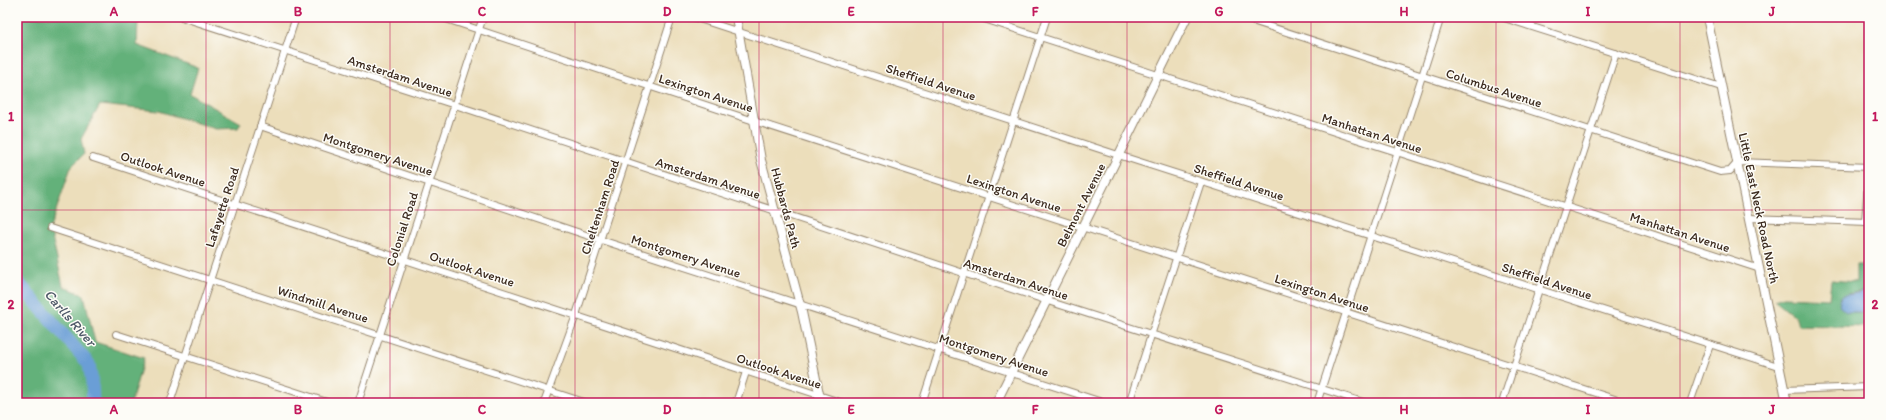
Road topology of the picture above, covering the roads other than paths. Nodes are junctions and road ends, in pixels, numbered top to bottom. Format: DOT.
graph roads {
  1 [pos="180,17"];
  2 [pos="296,17"];
  3 [pos="440,17"];
  4 [pos="484,17"];
  5 [pos="672,17"];
  6 [pos="694,17"];
  7 [pos="736,17"];
  8 [pos="978,17"];
  9 [pos="1047,17"];
  10 [pos="1187,17"];
  11 [pos="1240,17"];
  12 [pos="1441,17"];
  13 [pos="1501,17"];
  14 [pos="1707,17"];
  15 [pos="479,30"];
  16 [pos="739,32"];
  17 [pos="1040,37"];
  18 [pos="284,51"];
  19 [pos="1616,53"];
  20 [pos="1158,75"];
  21 [pos="1421,76"];
  22 [pos="650,87"];
  23 [pos="1721,87"];
  24 [pos="455,105"];
  25 [pos="1013,120"];
  26 [pos="754,121"];
  27 [pos="260,126"];
  28 [pos="1592,131"];
  29 [pos="1398,152"];
  30 [pos="1119,155"];
  31 [pos="93,158"];
  32 [pos="1738,162"];
  33 [pos="626,163"];
  34 [pos="1869,169"];
  35 [pos="429,182"];
  36 [pos="1201,182"];
  37 [pos="989,197"];
  38 [pos="235,204"];
  39 [pos="1567,207"];
  40 [pos="775,211"];
  41 [pos="1749,218"];
  42 [pos="1867,222"];
  43 [pos="1083,227"];
  44 [pos="50,228"];
  45 [pos="1371,236"];
  46 [pos="601,240"];
  47 [pos="1176,257"];
  48 [pos="404,259"];
  49 [pos="1760,269"];
  50 [pos="964,273"];
  51 [pos="210,279"];
  52 [pos="1540,290"];
  53 [pos="1047,300"];
  54 [pos="800,304"];
  55 [pos="1346,312"];
  56 [pos="576,315"];
  57 [pos="116,334"];
  58 [pos="1151,334"];
  59 [pos="380,335"];
  60 [pos="1710,345"];
  61 [pos="939,350"];
  62 [pos="185,356"];
  63 [pos="1778,366"];
  64 [pos="1514,367"];
  65 [pos="746,372"];
  66 [pos="1011,372"];
  67 [pos="1869,386"];
  68 [pos="1321,389"];
  69 [pos="549,390"];
  70 [pos="1784,390"];
  71 [pos="820,399"];
  72 [pos="170,403"];
  73 [pos="330,403"];
  74 [pos="358,403"];
  75 [pos="544,403"];
  76 [pos="588,403"];
  77 [pos="736,403"];
  78 [pos="843,403"];
  79 [pos="922,403"];
  80 [pos="996,403"];
  81 [pos="1105,403"];
  82 [pos="1129,403"];
  83 [pos="1317,403"];
  84 [pos="1366,403"];
  85 [pos="1502,403"];
  86 [pos="1627,403"];
  87 [pos="1690,403"];
  88 [pos="1787,403"];
  1 -- 18 [label="street, Amsterdam Avenue"];
  2 -- 18 [label="street, Lafayette Road"];
  3 -- 15 [label="street, Lexington Avenue"];
  4 -- 15 [label="street, Colonial Road"];
  5 -- 22 [label="street, Cheltenham Road"];
  6 -- 16 [label="street, Sheffield Avenue"];
  7 -- 16 [label="main road, Hubbards Path"];
  8 -- 17 [label="street, Manhattan Avenue"];
  9 -- 17 [label="street"];
  10 -- 20 [label="main road, Belmont Avenue"];
  11 -- 21 [label="street, Columbus Avenue"];
  12 -- 21 [label="street"];
  13 -- 19 [label="street"];
  14 -- 23 [label="main road, Little East Neck Road North"];
  15 -- 22 [label="street, Lexington Avenue"];
  15 -- 24 [label="street, Colonial Road"];
  16 -- 25 [label="street, Sheffield Avenue"];
  16 -- 26 [label="main road, Hubbards Path"];
  17 -- 20 [label="street, Manhattan Avenue"];
  17 -- 25 [label="street"];
  18 -- 24 [label="street, Amsterdam Avenue"];
  18 -- 27 [label="street, Lafayette Road"];
  19 -- 23 [label="street"];
  19 -- 28 [label="street"];
  20 -- 29 [label="street, Manhattan Avenue"];
  20 -- 30 [label="main road, Belmont Avenue"];
  21 -- 28 [label="street, Columbus Avenue"];
  21 -- 29 [label="street"];
  22 -- 26 [label="street, Lexington Avenue"];
  22 -- 33 [label="street, Cheltenham Road"];
  23 -- 32 [label="main road, Little East Neck Road North"];
  24 -- 33 [label="street, Amsterdam Avenue"];
  24 -- 35 [label="street, Colonial Road"];
  25 -- 30 [label="street, Sheffield Avenue"];
  25 -- 37 [label="street"];
  26 -- 37 [label="street, Lexington Avenue"];
  26 -- 40 [label="main road, Hubbards Path"];
  27 -- 35 [label="street, Montgomery Avenue"];
  27 -- 38 [label="street, Lafayette Road"];
  28 -- 32 [label="street, Columbus Avenue"];
  28 -- 39 [label="street"];
  29 -- 39 [label="street, Manhattan Avenue"];
  29 -- 45 [label="street"];
  30 -- 36 [label="street, Sheffield Avenue"];
  30 -- 43 [label="main road, Belmont Avenue"];
  31 -- 38 [label="street, Outlook Avenue"];
  32 -- 34 [label="street"];
  32 -- 41 [label="main road, Little East Neck Road North"];
  33 -- 40 [label="street, Amsterdam Avenue"];
  33 -- 46 [label="street, Cheltenham Road"];
  34 -- 42 [label="street"];
  35 -- 46 [label="street, Montgomery Avenue"];
  35 -- 48 [label="street, Colonial Road"];
  36 -- 45 [label="street, Sheffield Avenue"];
  36 -- 47 [label="street"];
  37 -- 43 [label="street, Lexington Avenue"];
  37 -- 50 [label="street"];
  38 -- 48 [label="street, Outlook Avenue"];
  38 -- 51 [label="street, Lafayette Road"];
  39 -- 49 [label="street, Manhattan Avenue"];
  39 -- 52 [label="street"];
  40 -- 50 [label="street, Amsterdam Avenue"];
  40 -- 54 [label="main road, Hubbards Path"];
  41 -- 42 [label="street"];
  41 -- 49 [label="main road, Little East Neck Road North"];
  43 -- 47 [label="street, Lexington Avenue"];
  43 -- 53 [label="main road, Belmont Avenue"];
  44 -- 51 [label="street, Windmill Avenue"];
  45 -- 52 [label="street, Sheffield Avenue"];
  45 -- 55 [label="street"];
  46 -- 54 [label="street, Montgomery Avenue"];
  46 -- 56 [label="street, Cheltenham Road"];
  47 -- 55 [label="street, Lexington Avenue"];
  47 -- 58 [label="street"];
  48 -- 56 [label="street, Outlook Avenue"];
  48 -- 59 [label="street, Colonial Road"];
  49 -- 63 [label="main road, Little East Neck Road North"];
  50 -- 53 [label="street, Amsterdam Avenue"];
  50 -- 61 [label="street"];
  51 -- 59 [label="street, Windmill Avenue"];
  51 -- 62 [label="street, Lafayette Road"];
  52 -- 60 [label="street, Sheffield Avenue"];
  52 -- 64 [label="street"];
  53 -- 58 [label="street, Amsterdam Avenue"];
  53 -- 66 [label="main road, Belmont Avenue"];
  54 -- 61 [label="street, Montgomery Avenue"];
  54 -- 71 [label="main road, Hubbards Path"];
  55 -- 64 [label="street, Lexington Avenue"];
  55 -- 68 [label="street"];
  56 -- 65 [label="street, Outlook Avenue"];
  56 -- 69 [label="street, Cheltenham Road"];
  57 -- 62 [label="street"];
  58 -- 68 [label="street, Amsterdam Avenue"];
  58 -- 82 [label="street"];
  59 -- 69 [label="street, Windmill Avenue"];
  59 -- 74 [label="street, Colonial Road"];
  60 -- 63 [label="street, Sheffield Avenue"];
  60 -- 87 [label="street"];
  61 -- 66 [label="street, Montgomery Avenue"];
  61 -- 79 [label="street"];
  62 -- 72 [label="street, Lafayette Road"];
  62 -- 73 [label="street"];
  63 -- 70 [label="main road, Little East Neck Road North"];
  64 -- 85 [label="street"];
  64 -- 86 [label="street, Lexington Avenue"];
  65 -- 71 [label="street, Outlook Avenue"];
  65 -- 77 [label="street"];
  66 -- 80 [label="main road, Belmont Avenue"];
  66 -- 81 [label="street, Montgomery Avenue"];
  67 -- 70 [label="street"];
  68 -- 83 [label="street"];
  68 -- 84 [label="street, Amsterdam Avenue"];
  69 -- 75 [label="street, Cheltenham Road"];
  69 -- 76 [label="street, Windmill Avenue"];
  70 -- 88 [label="main road, Little East Neck Road North"];
  71 -- 78 [label="street, Outlook Avenue"];
}
